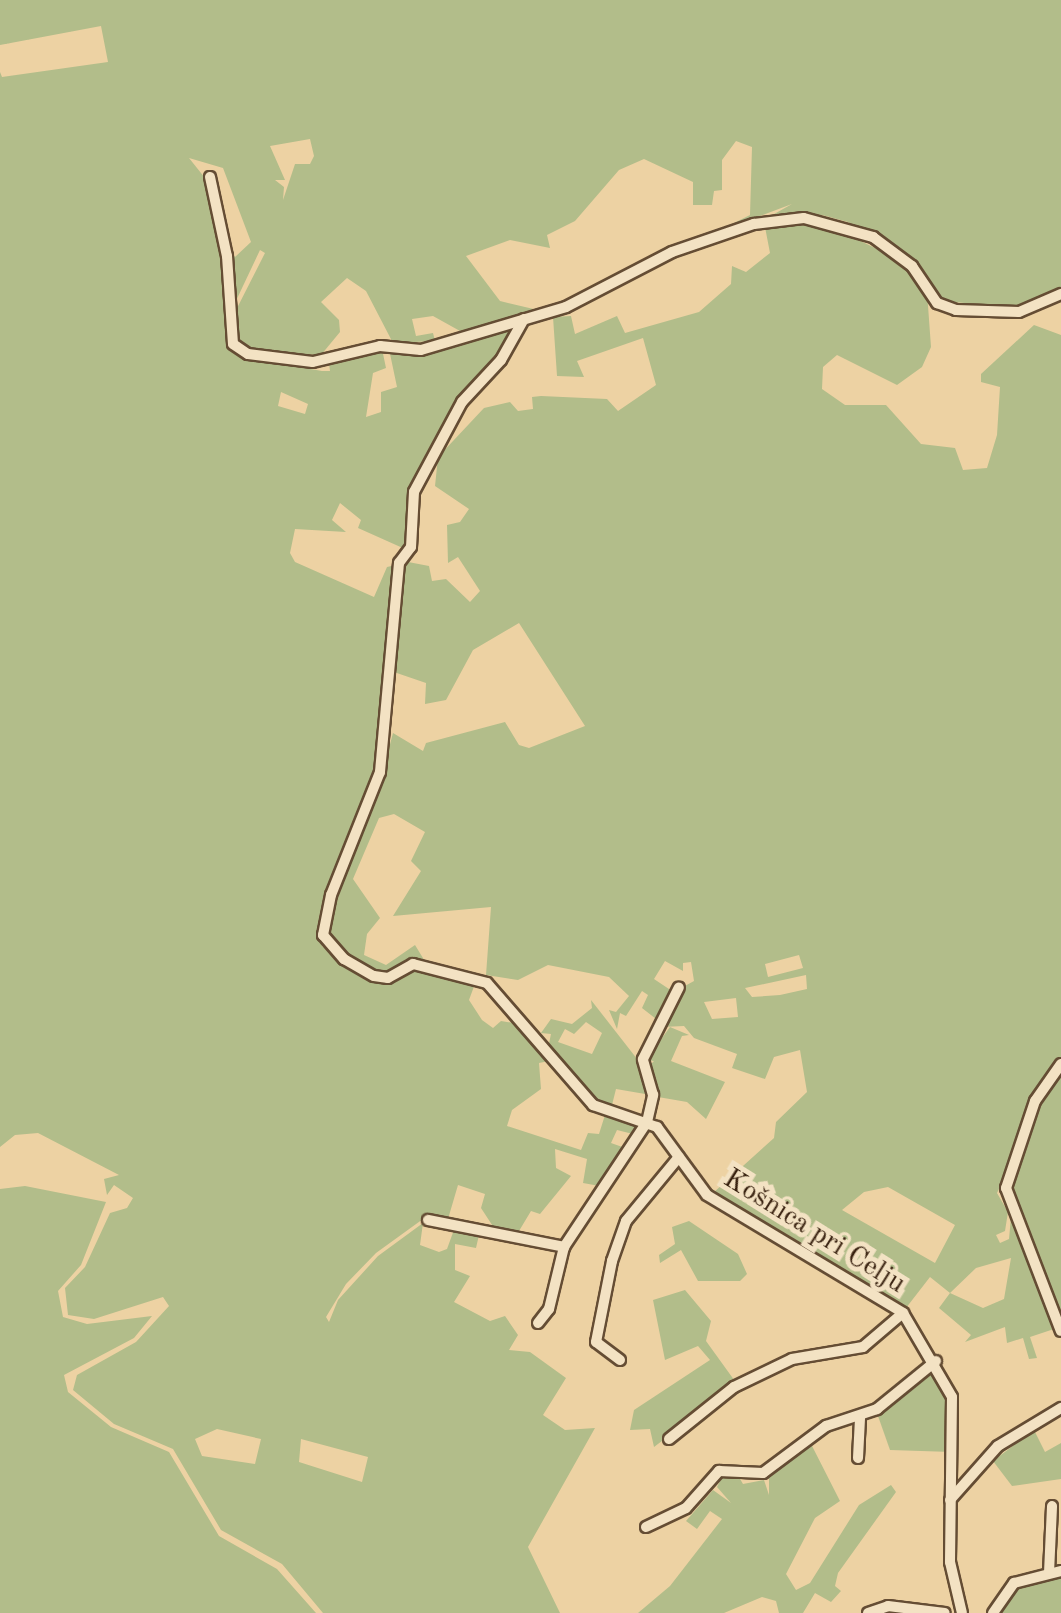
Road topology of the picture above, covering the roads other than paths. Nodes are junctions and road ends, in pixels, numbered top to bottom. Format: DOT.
graph roads {
  1 [pos="210,177"];
  2 [pos="1061,294"];
  3 [pos="524,319"];
  4 [pos="679,987"];
  5 [pos="1061,1064"];
  6 [pos="647,1122"];
  7 [pos="679,1157"];
  8 [pos="428,1220"];
  9 [pos="564,1248"];
  10 [pos="903,1313"];
  11 [pos="538,1323"];
  12 [pos="1061,1331"];
  13 [pos="620,1360"];
  14 [pos="936,1361"];
  15 [pos="1061,1408"];
  16 [pos="860,1418"];
  17 [pos="669,1439"];
  18 [pos="858,1458"];
  19 [pos="950,1500"];
  20 [pos="1052,1506"];
  21 [pos="646,1528"];
  22 [pos="1055,1572"];
  23 [pos="868,1613"];
  24 [pos="945,1613"];
  25 [pos="962,1613"];
  26 [pos="993,1613"];
  1 -- 3 [label="street"];
  2 -- 3 [label="street"];
  3 -- 6 [label="street"];
  4 -- 6 [label="street"];
  5 -- 12 [label="street"];
  6 -- 7 [label="street, Košnica pri Celju"];
  6 -- 9 [label="street"];
  7 -- 10 [label="street, Košnica pri Celju"];
  7 -- 13 [label="street"];
  8 -- 9 [label="street"];
  9 -- 11 [label="street"];
  10 -- 14 [label="street, Košnica pri Celju"];
  10 -- 17 [label="street"];
  14 -- 16 [label="street"];
  14 -- 19 [label="street, Košnica pri Celju"];
  15 -- 19 [label="street"];
  16 -- 18 [label="street"];
  16 -- 21 [label="street"];
  19 -- 25 [label="street, Košnica pri Celju"];
  20 -- 22 [label="street"];
  22 -- 26 [label="street"];
  23 -- 24 [label="street"];
}
